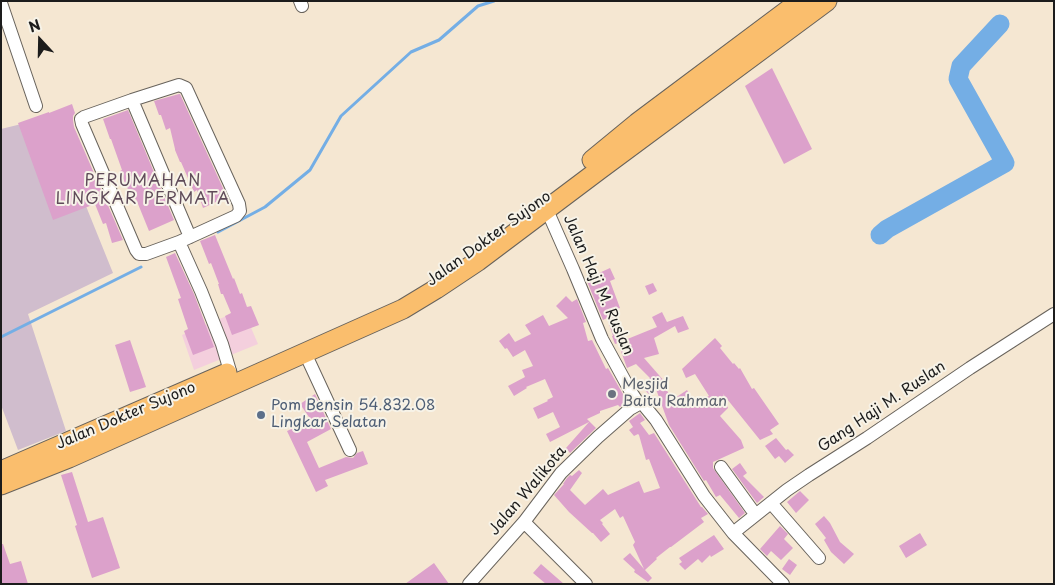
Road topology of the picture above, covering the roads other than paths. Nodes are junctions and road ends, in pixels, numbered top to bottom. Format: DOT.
graph roads {
  1 [pos="800,1"];
  2 [pos="827,1"];
  3 [pos="1,3"];
  4 [pos="132,100"];
  5 [pos="36,106"];
  6 [pos="547,210"];
  7 [pos="185,240"];
  8 [pos="401,304"];
  9 [pos="1054,314"];
  10 [pos="305,353"];
  11 [pos="230,371"];
  12 [pos="639,404"];
  13 [pos="95,437"];
  14 [pos="350,450"];
  15 [pos="721,468"];
  16 [pos="1,471"];
  17 [pos="1,485"];
  18 [pos="771,502"];
  19 [pos="755,514"];
  20 [pos="524,522"];
  21 [pos="733,533"];
  22 [pos="819,558"];
  23 [pos="470,584"];
  24 [pos="586,584"];
  25 [pos="783,584"];
  1 -- 8 [label="highway, Jalan Dokter Sujono"];
  2 -- 6 [label="highway"];
  3 -- 5 [label="street"];
  4 -- 7 [label="street"];
  4 -- 7 [label="street"];
  4 -- 7 [label="street"];
  6 -- 8 [label="highway"];
  6 -- 12 [label="street, Jalan Haji M. Ruslan"];
  7 -- 11 [label="street"];
  8 -- 10 [label="highway"];
  8 -- 11 [label="highway, Jalan Dokter Sujono"];
  9 -- 18 [label="street, Gang Haji M. Ruslan"];
  10 -- 13 [label="highway"];
  10 -- 14 [label="street"];
  11 -- 13 [label="highway, Jalan Dokter Sujono"];
  12 -- 20 [label="street, Jalan Walikota"];
  12 -- 21 [label="street, Jalan Haji M. Ruslan"];
  13 -- 16 [label="highway, Jalan Dokter Sujono"];
  13 -- 17 [label="highway"];
  15 -- 19 [label="street"];
  18 -- 19 [label="street, Gang Haji M. Ruslan"];
  18 -- 22 [label="street"];
  19 -- 21 [label="street, Gang Haji M. Ruslan"];
  20 -- 23 [label="street, Jalan Walikota"];
  20 -- 24 [label="street"];
  21 -- 25 [label="street, Jalan Haji M. Ruslan"];
}
